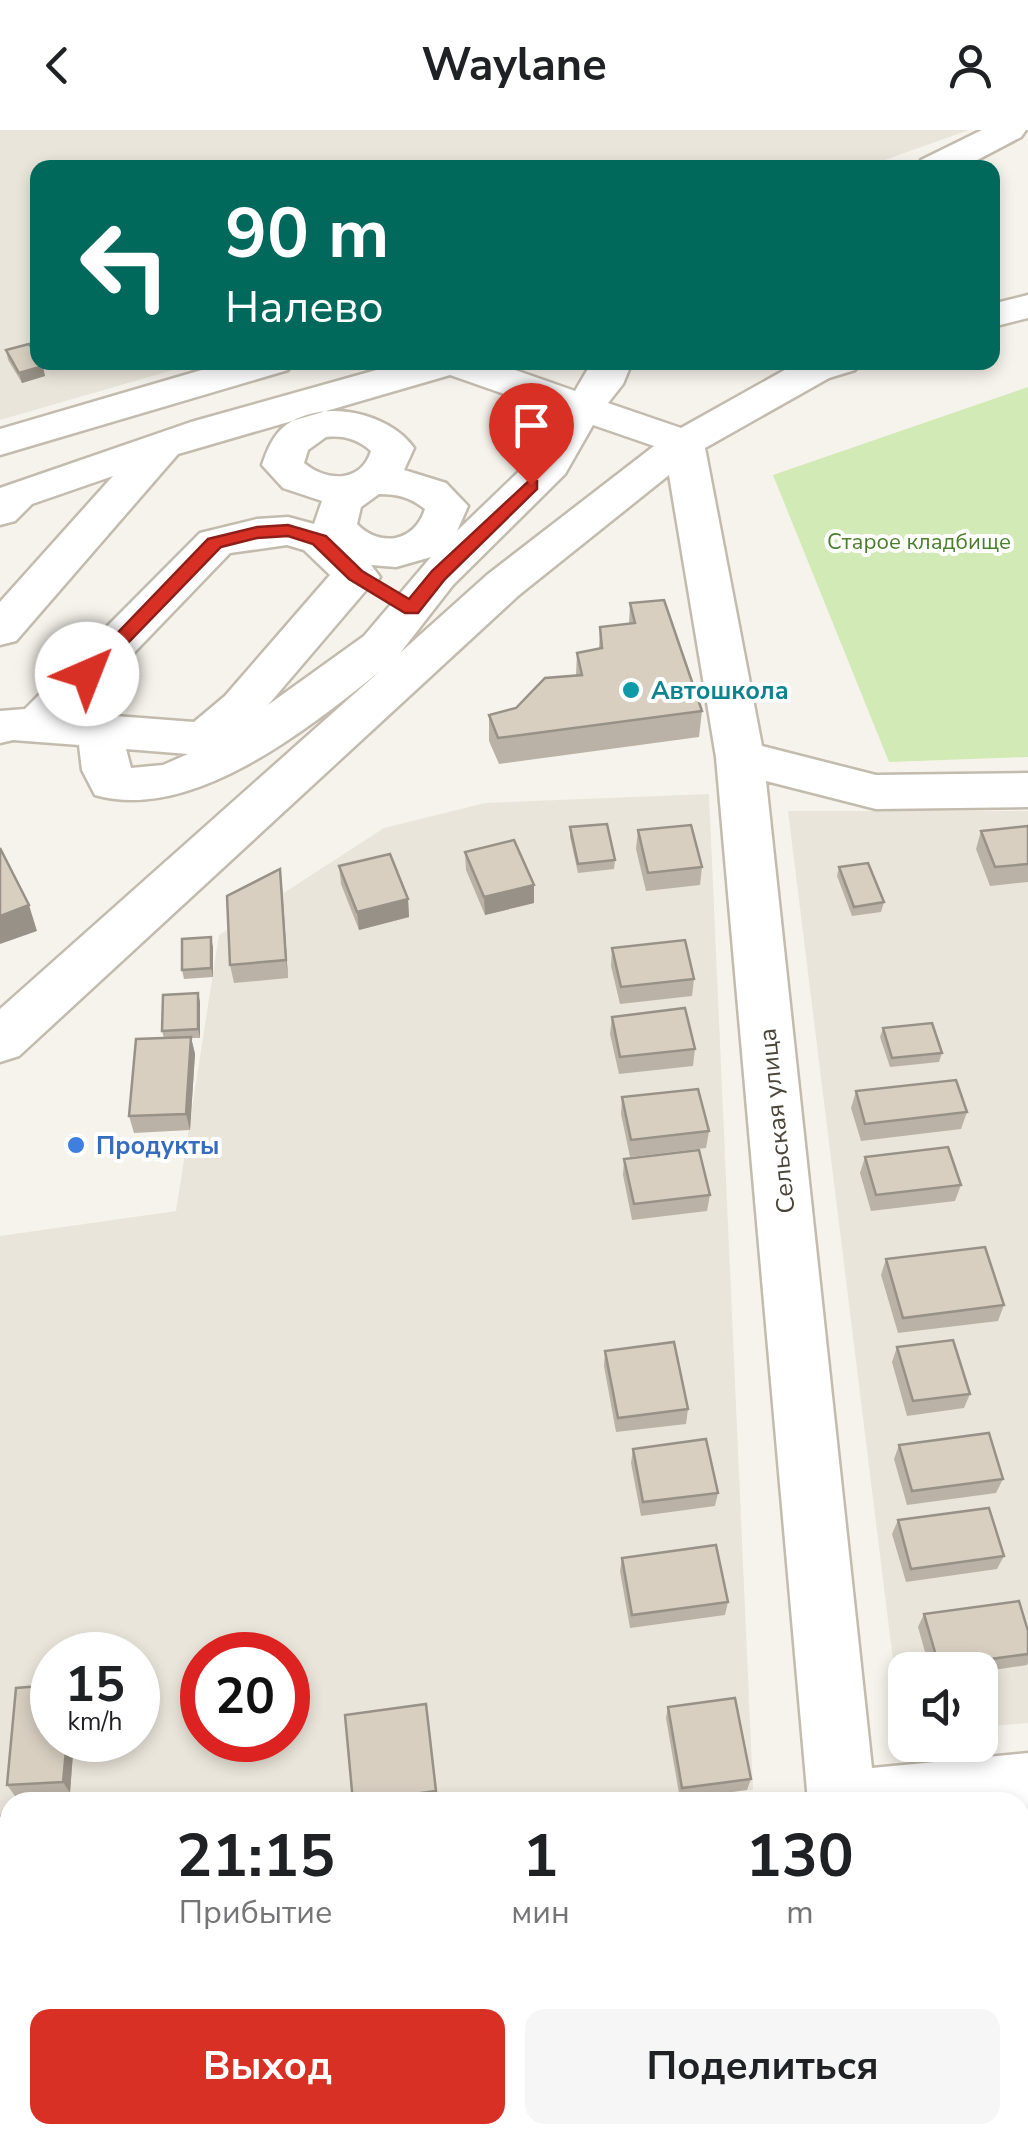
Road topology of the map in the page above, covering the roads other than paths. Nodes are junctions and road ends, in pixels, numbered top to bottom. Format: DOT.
graph roads {
  1 [pos="1008,130"];
  2 [pos="950,160"];
  3 [pos="1028,306"];
  4 [pos="1000,314"];
  5 [pos="247,370"];
  6 [pos="422,370"];
  7 [pos="474,370"];
  8 [pos="609,370"];
  9 [pos="815,370"];
  10 [pos="371,384"];
  11 [pos="582,408"];
  12 [pos="0,442"];
  13 [pos="164,444"];
  14 [pos="684,444"];
  15 [pos="0,512"];
  16 [pos="494,523"];
  17 [pos="432,562"];
  18 [pos="355,575"];
  19 [pos="0,630"];
  20 [pos="12,725"];
  21 [pos="224,740"];
  22 [pos="740,758"];
  23 [pos="1028,790"];
  24 [pos="0,1041"];
  25 [pos="1028,1787"];
  26 [pos="841,1792"];
  27 [pos="976,1792"];
  1 -- 2 [label="street"];
  3 -- 4 [label="street"];
  5 -- 12 [label="street"];
  6 -- 10 [label="street"];
  7 -- 11 [label="street"];
  8 -- 11 [label="street"];
  9 -- 14 [label="street"];
  10 -- 13 [label="street"];
  10 -- 16 [label="street"];
  11 -- 14 [label="street"];
  11 -- 16 [label="street"];
  13 -- 15 [label="street"];
  13 -- 19 [label="street"];
  14 -- 22 [label="street, Сельская улица"];
  14 -- 24 [label="street"];
  16 -- 17 [label="street"];
  17 -- 17 [label="street"];
  17 -- 18 [label="street"];
  17 -- 21 [label="street"];
  18 -- 20 [label="street"];
  18 -- 21 [label="street"];
  20 -- 21 [label="street"];
  22 -- 23 [label="street"];
  22 -- 26 [label="street, Сельская улица"];
  25 -- 27 [label="street"];
}
